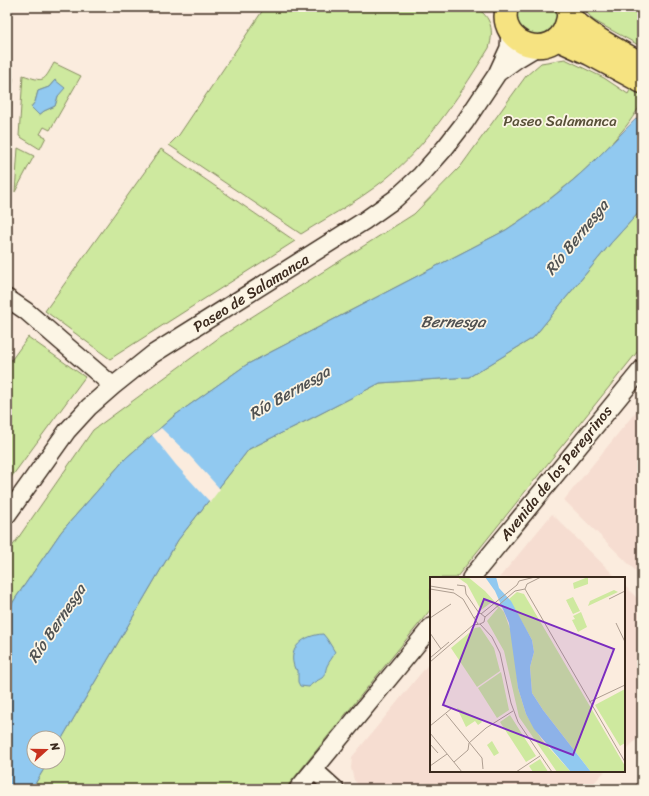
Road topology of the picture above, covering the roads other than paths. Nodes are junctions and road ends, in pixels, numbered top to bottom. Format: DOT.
graph roads {
  1 [pos="568,11"];
  2 [pos="505,17"];
  3 [pos="547,43"];
  4 [pos="497,74"];
  5 [pos="640,75"];
  6 [pos="7,298"];
  7 [pos="642,369"];
  8 [pos="113,386"];
  9 [pos="7,515"];
  10 [pos="472,577"];
  11 [pos="430,628"];
  12 [pos="314,770"];
  13 [pos="298,789"];
  14 [pos="335,789"];
  1 -- 3 [label="main road"];
  1 -- 5 [label="main road"];
  2 -- 3 [label="main road"];
  2 -- 4 [label="street, Paseo de Salamanca"];
  3 -- 4 [label="street, Paseo de Salamanca"];
  3 -- 5 [label="main road"];
  4 -- 8 [label="street, Paseo de Salamanca"];
  6 -- 8 [label="street"];
  7 -- 10 [label="street, Avenida de los Peregrinos"];
  8 -- 9 [label="street, Paseo de Salamanca"];
  11 -- 12 [label="street"];
  12 -- 13 [label="street"];
  12 -- 14 [label="street"];
}
